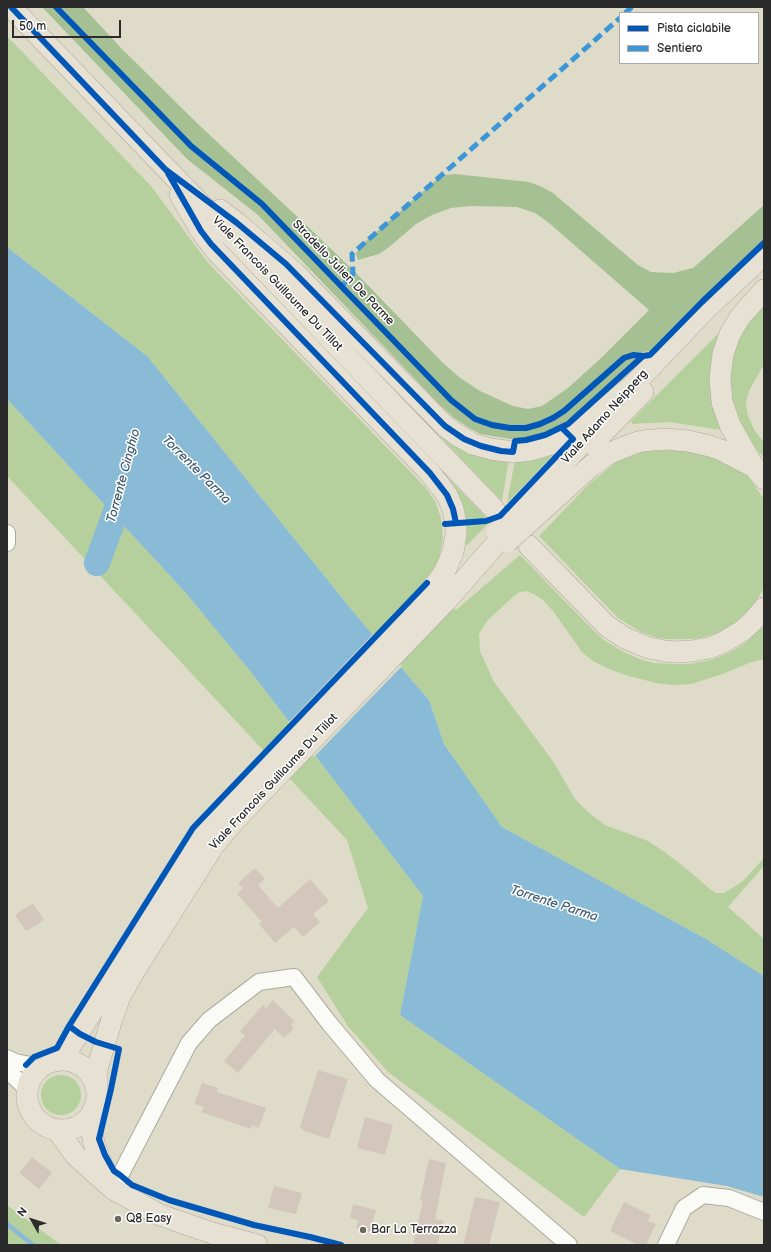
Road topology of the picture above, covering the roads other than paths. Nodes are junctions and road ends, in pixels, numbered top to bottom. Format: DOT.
graph roads {
  1 [pos="11,7"];
  2 [pos="166,170"];
  3 [pos="764,255"];
  4 [pos="764,271"];
  5 [pos="764,290"];
  6 [pos="633,385"];
  7 [pos="759,473"];
  8 [pos="494,509"];
  9 [pos="521,518"];
  10 [pos="7,533"];
  11 [pos="7,543"];
  12 [pos="529,546"];
  13 [pos="439,594"];
  14 [pos="764,608"];
  15 [pos="255,789"];
  16 [pos="7,1058"];
  17 [pos="49,1063"];
  18 [pos="7,1070"];
  19 [pos="28,1090"];
  20 [pos="96,1100"];
  21 [pos="57,1130"];
  22 [pos="111,1187"];
  23 [pos="764,1212"];
  24 [pos="257,1245"];
  25 [pos="569,1245"];
  26 [pos="666,1245"];
  1 -- 2 [label="main road, Viale Francois Guillaume Du Tillot"];
  2 -- 6 [label="main road"];
  2 -- 8 [label="main road, Viale Francois Guillaume Du Tillot"];
  2 -- 13 [label="main road"];
  3 -- 6 [label="main road, Viale Adamo Neipperg"];
  4 -- 9 [label="main road, Viale Adamo Neipperg"];
  5 -- 7 [label="main road"];
  6 -- 9 [label="main road, Viale Adamo Neipperg"];
  7 -- 9 [label="main road"];
  9 -- 13 [label="main road, Viale Francois Guillaume Du Tillot, bridge"];
  10 -- 11 [label="street"];
  12 -- 14 [label="main road"];
  13 -- 15 [label="main road, Viale Francois Guillaume Du Tillot"];
  13 -- 15 [label="main road, Viale Francois Guillaume Du Tillot"];
  15 -- 17 [label="main road, Viale Francois Guillaume Du Tillot"];
  15 -- 20 [label="main road, Viale Francois Guillaume Du Tillot"];
  16 -- 17 [label="street"];
  17 -- 19 [label="main road"];
  17 -- 20 [label="main road"];
  18 -- 19 [label="street"];
  19 -- 21 [label="main road"];
  20 -- 21 [label="main road"];
  20 -- 22 [label="main road, Viale Francois Guillaume Du Tillot"];
  21 -- 22 [label="main road"];
  22 -- 24 [label="main road"];
  22 -- 25 [label="street"];
  23 -- 26 [label="street"];
}
